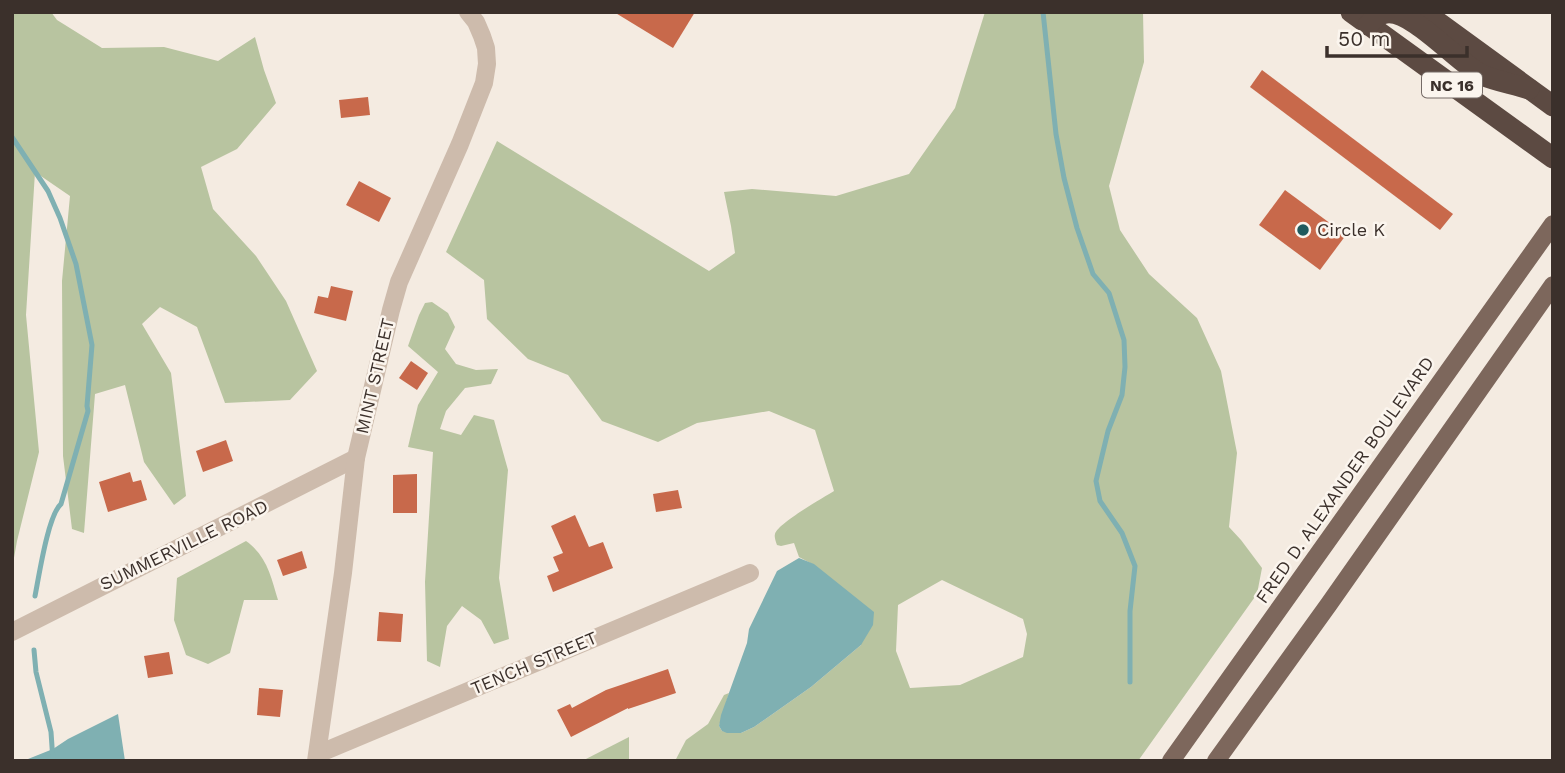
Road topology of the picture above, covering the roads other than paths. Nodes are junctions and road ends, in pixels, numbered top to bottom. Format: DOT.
graph roads {
  1 [pos="468,12"];
  2 [pos="1424,12"];
  3 [pos="1360,18"];
  4 [pos="1529,89"];
  5 [pos="1553,106"];
  6 [pos="1553,158"];
  7 [pos="1553,224"];
  8 [pos="1553,285"];
  9 [pos="356,458"];
  10 [pos="750,573"];
  11 [pos="12,632"];
  12 [pos="317,757"];
  13 [pos="1171,761"];
  14 [pos="1216,761"];
  1 -- 9 [label="street, MINT STREET"];
  2 -- 4 [label="highway, NC 16"];
  3 -- 4 [label="highway"];
  3 -- 6 [label="highway, NC 16"];
  4 -- 5 [label="highway, NC 16"];
  7 -- 13 [label="main road, FRED D. ALEXANDER BOULEVARD"];
  8 -- 14 [label="main road"];
  9 -- 11 [label="street, SUMMERVILLE ROAD"];
  9 -- 12 [label="street, MINT STREET"];
  10 -- 12 [label="street, TENCH STREET"];
}
